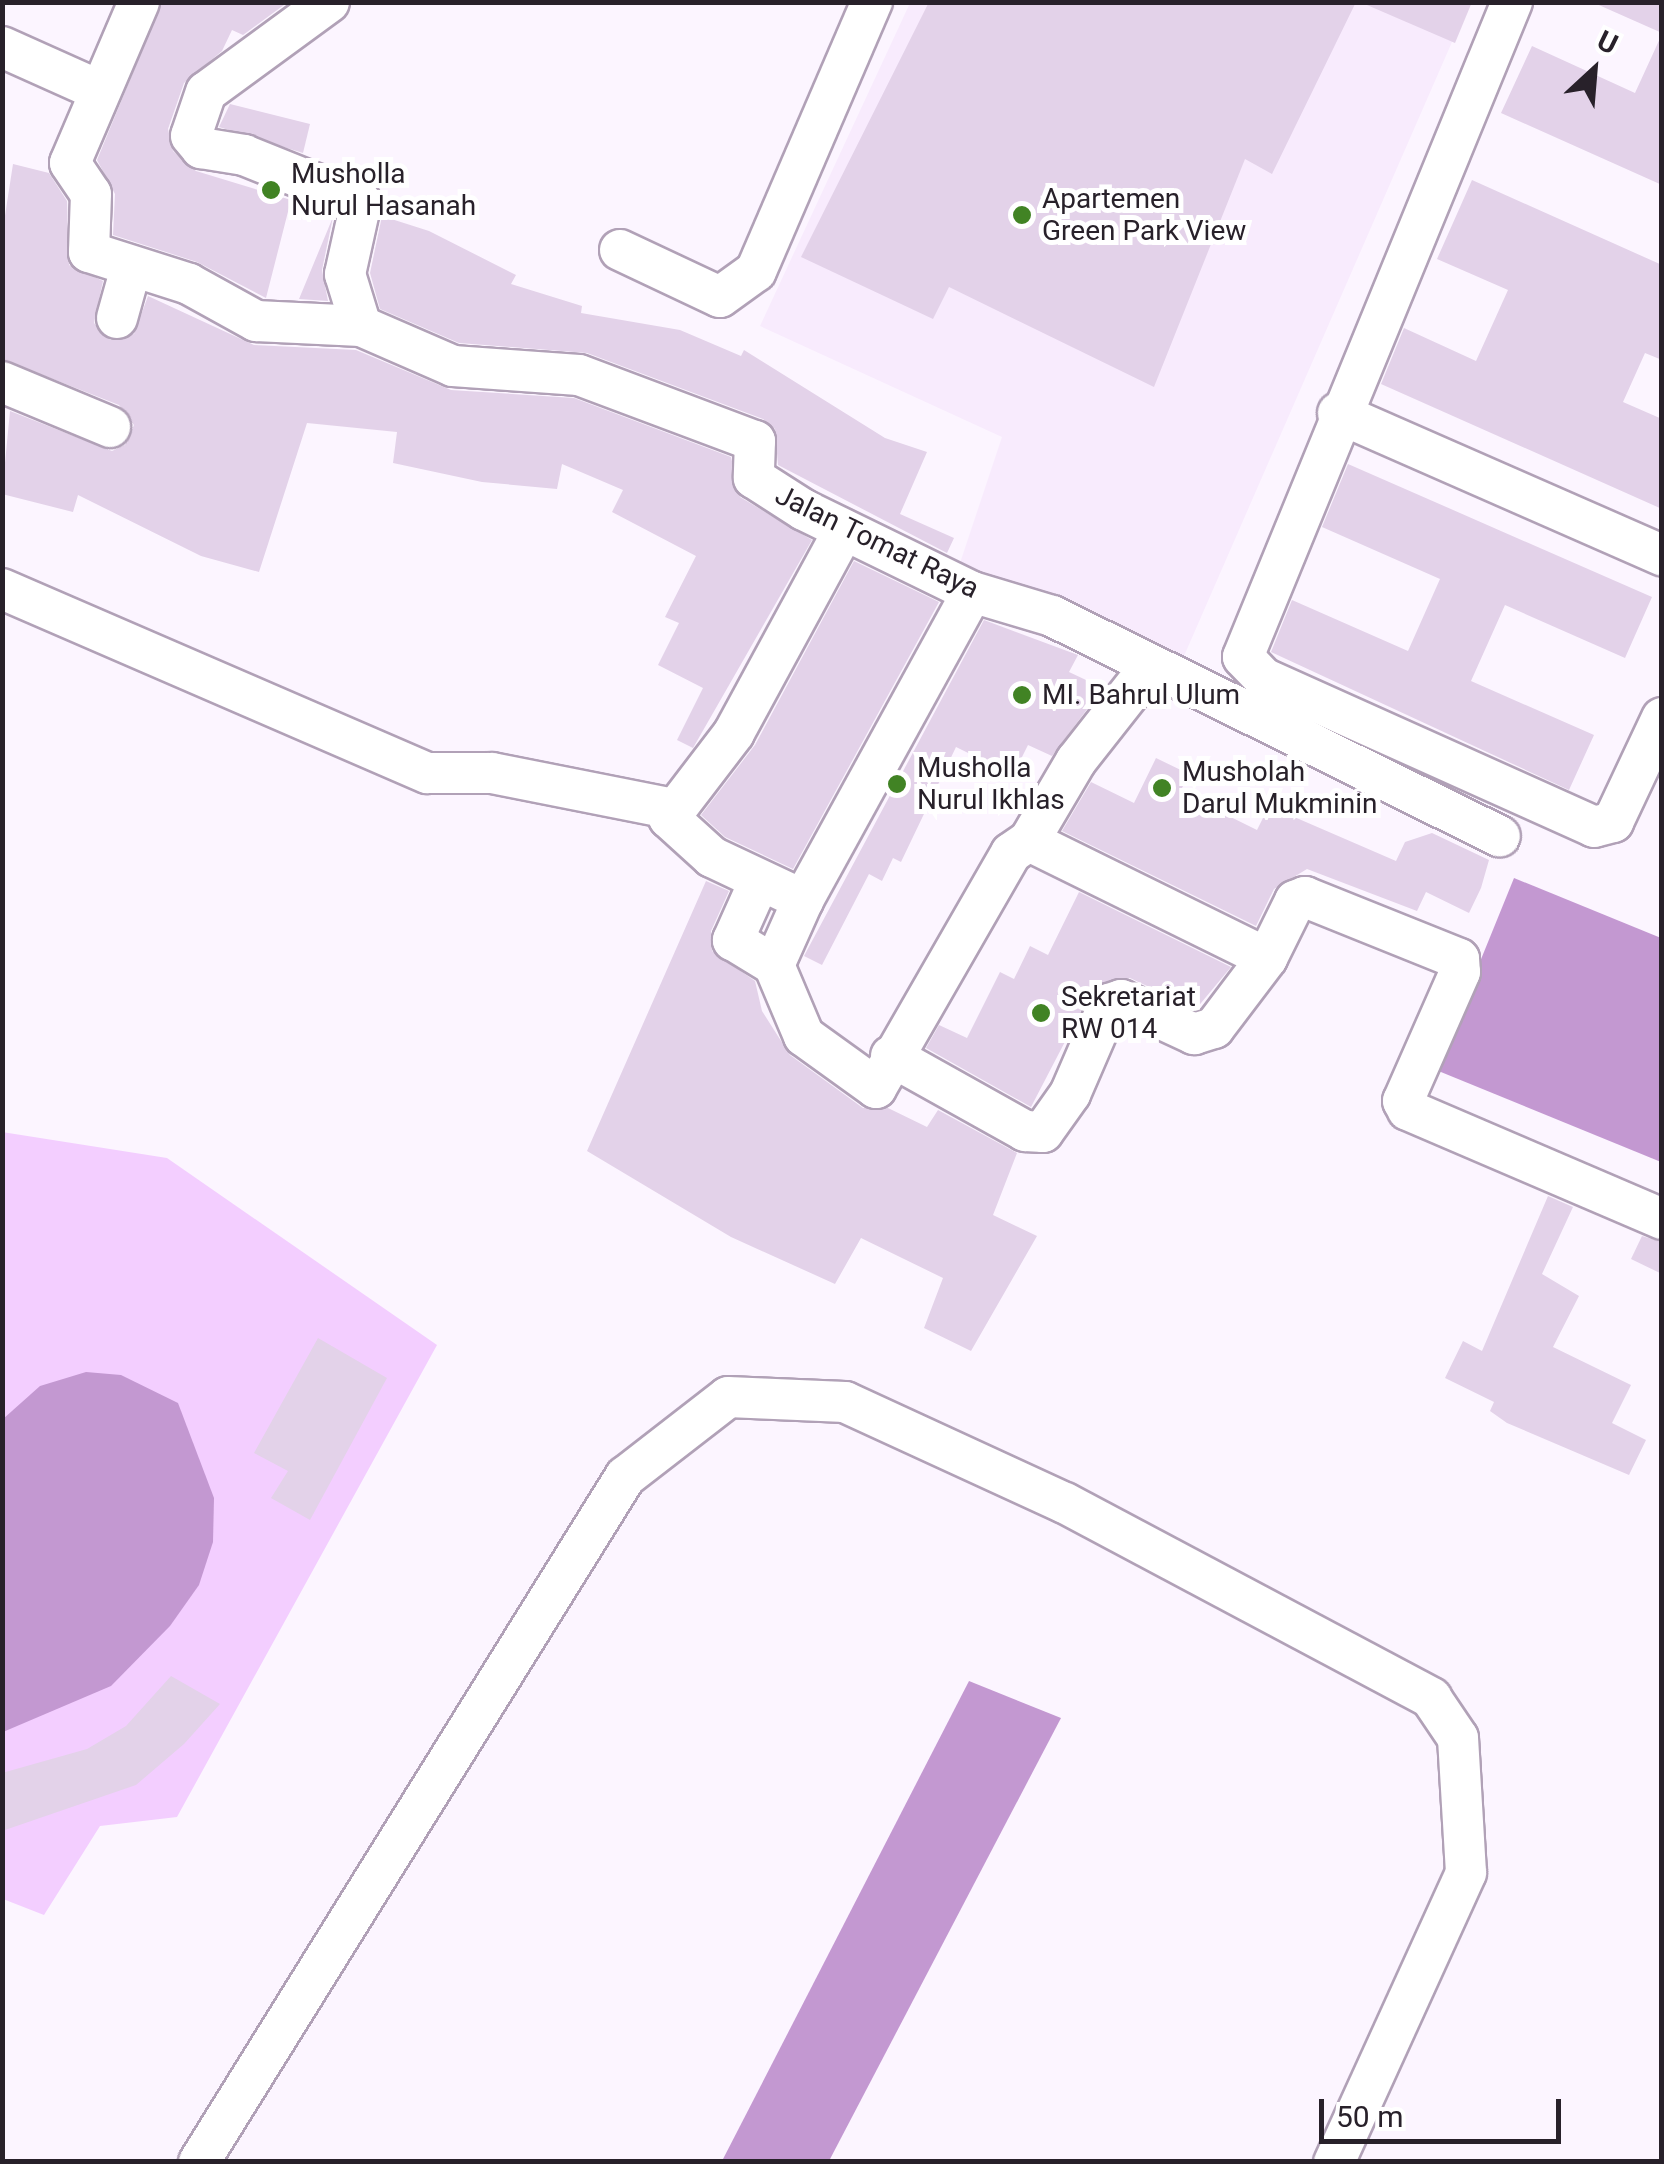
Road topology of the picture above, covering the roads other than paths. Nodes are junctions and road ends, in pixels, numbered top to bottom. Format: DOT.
graph roads {
  1 [pos="139,2"];
  2 [pos="329,2"];
  3 [pos="872,2"];
  4 [pos="1512,2"];
  5 [pos="2,47"];
  6 [pos="100,91"];
  7 [pos="620,250"];
  8 [pos="131,268"];
  9 [pos="118,318"];
  10 [pos="361,326"];
  11 [pos="2,382"];
  12 [pos="1338,413"];
  13 [pos="110,426"];
  14 [pos="844,530"];
  15 [pos="1662,555"];
  16 [pos="2,589"];
  17 [pos="972,592"];
  18 [pos="1150,667"];
  19 [pos="1662,718"];
  20 [pos="673,809"];
  21 [pos="1500,836"];
  22 [pos="1030,841"];
  23 [pos="759,882"];
  24 [pos="803,900"];
  25 [pos="1267,958"];
  26 [pos="774,965"];
  27 [pos="892,1056"];
  28 [pos="1662,1219"];
  29 [pos="200,2162"];
  30 [pos="1334,2162"];
  1 -- 6 [label="street"];
  2 -- 10 [label="street"];
  3 -- 7 [label="street"];
  4 -- 12 [label="street"];
  5 -- 6 [label="street"];
  6 -- 8 [label="street"];
  8 -- 9 [label="street"];
  8 -- 10 [label="street"];
  10 -- 14 [label="street, Jalan Tomat Raya"];
  11 -- 13 [label="street"];
  12 -- 15 [label="street"];
  12 -- 19 [label="street"];
  14 -- 17 [label="street, Jalan Tomat Raya"];
  14 -- 20 [label="street"];
  16 -- 20 [label="street"];
  17 -- 18 [label="street, Jalan Tomat Raya"];
  17 -- 24 [label="street"];
  18 -- 21 [label="street, Jalan Tomat Raya"];
  18 -- 22 [label="street"];
  20 -- 23 [label="street"];
  22 -- 25 [label="street"];
  22 -- 27 [label="street"];
  23 -- 24 [label="street"];
  23 -- 26 [label="street"];
  24 -- 26 [label="street"];
  25 -- 27 [label="street"];
  25 -- 28 [label="street"];
  26 -- 27 [label="street"];
  29 -- 30 [label="street"];
}
